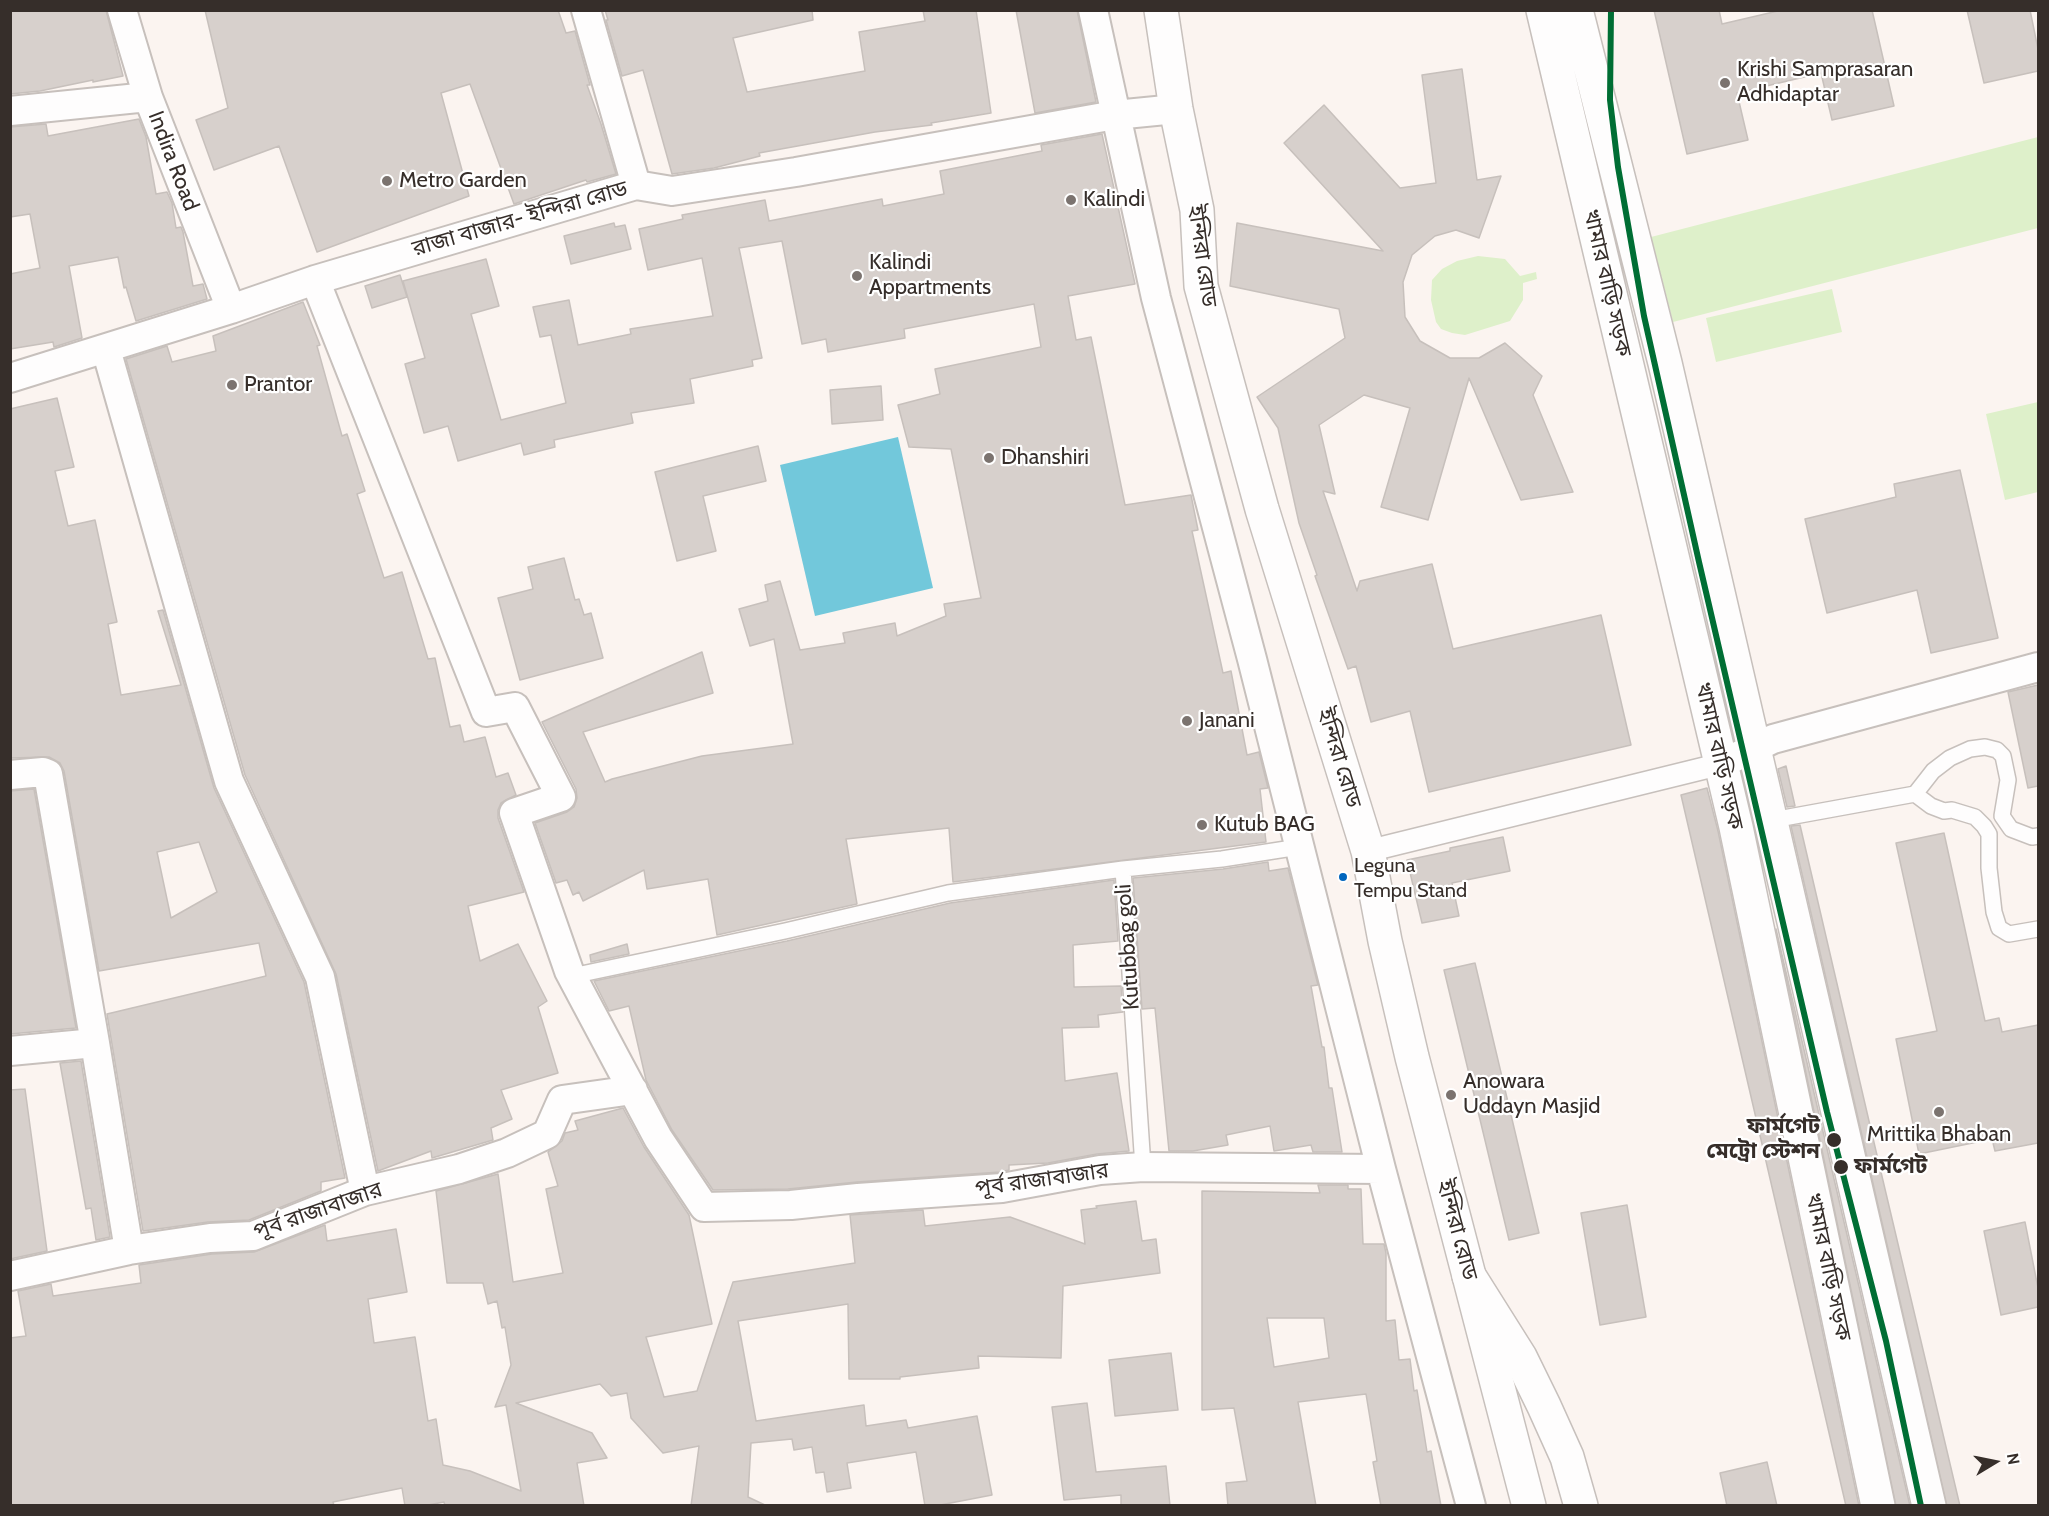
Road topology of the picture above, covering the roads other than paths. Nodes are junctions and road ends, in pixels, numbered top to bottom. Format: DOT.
graph roads {
  1 [pos="122,10"];
  2 [pos="586,10"];
  3 [pos="1093,10"];
  4 [pos="1161,10"];
  5 [pos="1543,10"];
  6 [pos="1576,10"];
  7 [pos="148,97"];
  8 [pos="1176,109"];
  9 [pos="10,111"];
  10 [pos="1115,115"];
  11 [pos="636,185"];
  12 [pos="315,280"];
  13 [pos="231,309"];
  14 [pos="106,349"];
  15 [pos="10,378"];
  16 [pos="2038,667"];
  17 [pos="1754,749"];
  18 [pos="1721,764"];
  19 [pos="10,775"];
  20 [pos="1915,794"];
  21 [pos="1770,820"];
  22 [pos="1736,827"];
  23 [pos="2038,836"];
  24 [pos="1299,847"];
  25 [pos="1368,851"];
  26 [pos="1123,869"];
  27 [pos="2038,929"];
  28 [pos="572,976"];
  29 [pos="95,1043"];
  30 [pos="10,1051"];
  31 [pos="633,1090"];
  32 [pos="1143,1167"];
  33 [pos="1381,1169"];
  34 [pos="365,1191"];
  35 [pos="129,1250"];
  36 [pos="10,1276"];
  37 [pos="1468,1276"];
  38 [pos="1471,1506"];
  39 [pos="1529,1506"];
  40 [pos="1581,1506"];
  41 [pos="1878,1506"];
  42 [pos="1929,1506"];
  1 -- 7 [label="street, Indira Road"];
  2 -- 11 [label="street"];
  3 -- 10 [label="street"];
  4 -- 8 [label="highway, ইন্দিরা রোড"];
  5 -- 18 [label="highway, খামার বাড়ি সড়ক"];
  6 -- 17 [label="highway"];
  7 -- 9 [label="street"];
  7 -- 13 [label="street, Indira Road"];
  8 -- 10 [label="street, রাজা বাজার- ইন্দিরা রোড"];
  8 -- 25 [label="highway, ইন্দিরা রোড"];
  10 -- 11 [label="street, রাজা বাজার- ইন্দিরা রোড"];
  10 -- 24 [label="street"];
  11 -- 12 [label="street, রাজা বাজার- ইন্দিরা রোড"];
  12 -- 13 [label="street, রাজা বাজার- ইন্দিরা রোড"];
  12 -- 28 [label="street"];
  13 -- 14 [label="street, রাজা বাজার- ইন্দিরা রোড"];
  14 -- 15 [label="street, রাজা বাজার- ইন্দিরা রোড"];
  14 -- 34 [label="street"];
  16 -- 17 [label="street"];
  17 -- 18 [label="street"];
  17 -- 21 [label="highway"];
  18 -- 22 [label="highway, খামার বাড়ি সড়ক"];
  18 -- 25 [label="street"];
  19 -- 29 [label="street"];
  20 -- 21 [label="lane"];
  20 -- 23 [label="lane"];
  20 -- 27 [label="lane"];
  21 -- 22 [label="lane"];
  21 -- 42 [label="highway"];
  22 -- 41 [label="highway, খামার বাড়ি সড়ক"];
  24 -- 26 [label="lane, Kutubbag goli"];
  24 -- 33 [label="street"];
  25 -- 37 [label="highway, ইন্দিরা রোড"];
  26 -- 28 [label="lane"];
  26 -- 32 [label="lane, Kutubbag goli"];
  28 -- 31 [label="street"];
  29 -- 30 [label="street"];
  29 -- 35 [label="street"];
  31 -- 32 [label="street, পূর্ব রাজাবাজার"];
  31 -- 34 [label="street, পূর্ব রাজাবাজার"];
  32 -- 33 [label="street, পূর্ব রাজাবাজার"];
  33 -- 38 [label="street"];
  34 -- 35 [label="street, পূর্ব রাজাবাজার"];
  35 -- 36 [label="street, পূর্ব রাজাবাজার"];
  37 -- 39 [label="highway, ইন্দিরা রোড"];
  37 -- 40 [label="highway"];
}
